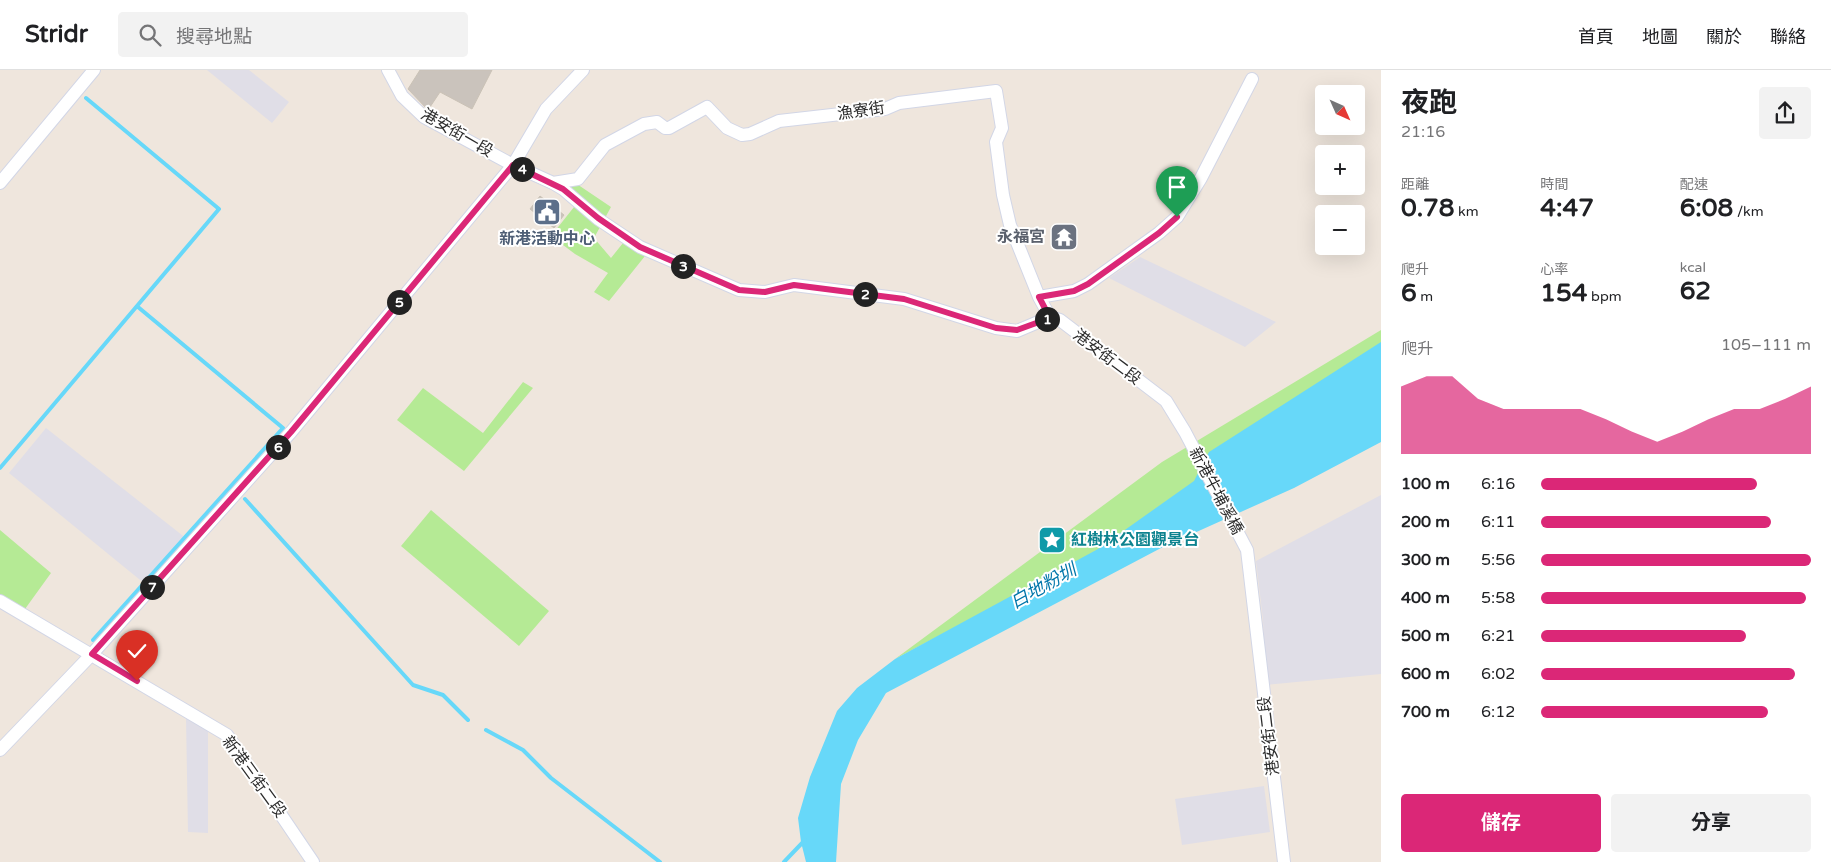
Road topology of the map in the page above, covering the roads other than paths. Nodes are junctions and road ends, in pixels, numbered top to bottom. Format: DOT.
graph roads {
  1 [pos="94,70"];
  2 [pos="388,70"];
  3 [pos="583,70"];
  4 [pos="1252,79"];
  5 [pos="513,165"];
  6 [pos="0,183"];
  7 [pos="553,183"];
  8 [pos="1039,297"];
  9 [pos="1050,318"];
  10 [pos="1185,432"];
  11 [pos="1247,550"];
  12 [pos="0,601"];
  13 [pos="92,654"];
  14 [pos="0,750"];
  15 [pos="313,862"];
  16 [pos="1284,862"];
  1 -- 6 [label="street"];
  2 -- 5 [label="street, 港安街一段"];
  3 -- 5 [label="street"];
  4 -- 8 [label="street"];
  5 -- 7 [label="street"];
  5 -- 13 [label="street"];
  7 -- 8 [label="street, 漁寮街"];
  7 -- 9 [label="street"];
  8 -- 9 [label="street, 漁寮街"];
  9 -- 10 [label="street, 港安街二段"];
  10 -- 11 [label="street, 新港牛埔溪橋"];
  11 -- 16 [label="street, 港安街二段"];
  12 -- 13 [label="street, 新港三街二段"];
  13 -- 14 [label="street"];
  13 -- 15 [label="street, 新港三街二段"];
}
